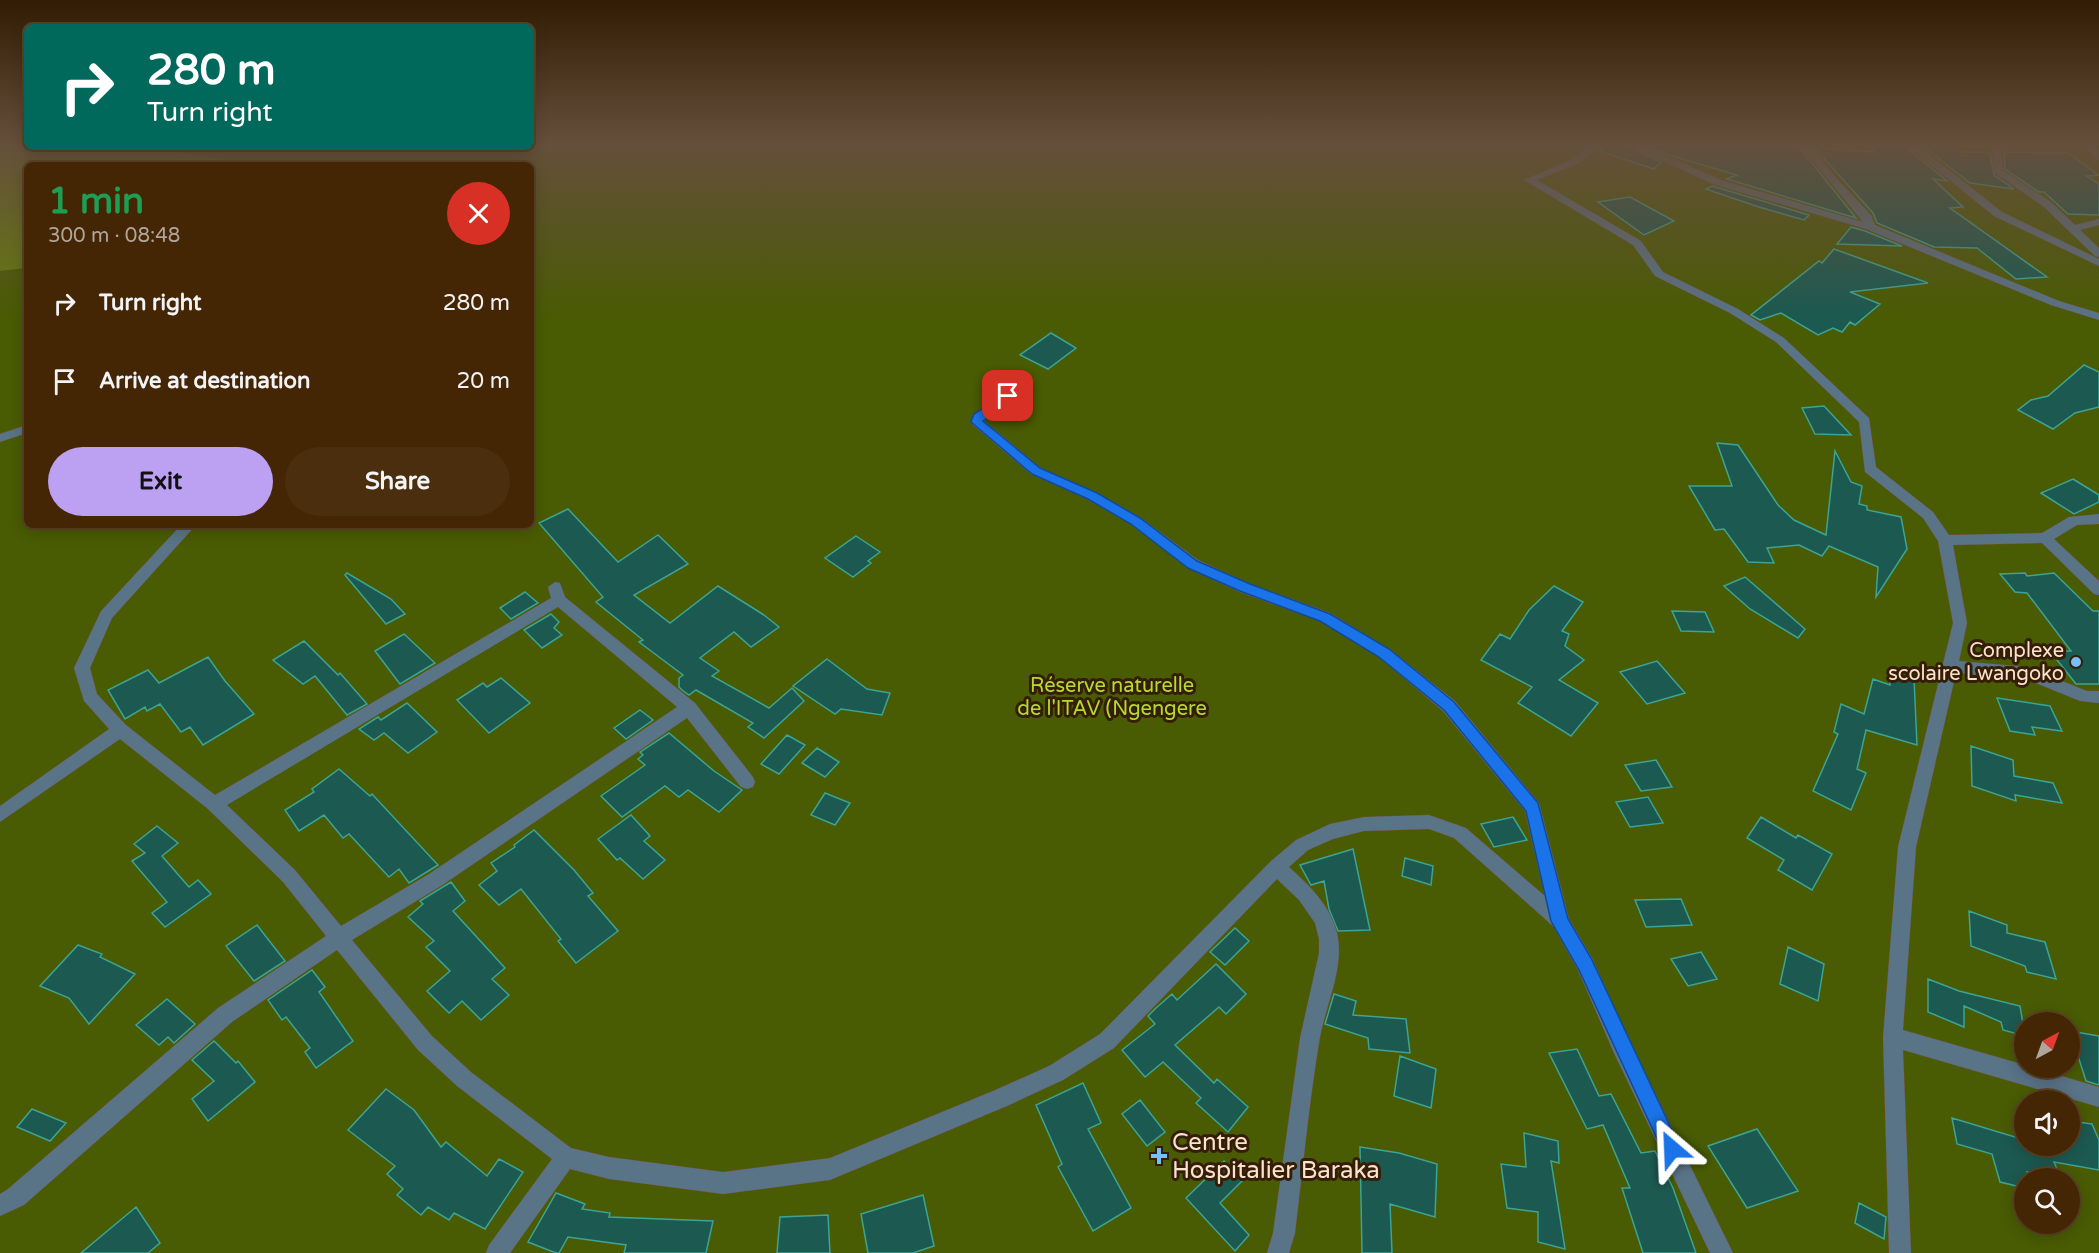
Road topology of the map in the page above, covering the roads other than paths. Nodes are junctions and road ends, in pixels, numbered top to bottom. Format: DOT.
graph roads {
  1 [pos="1569,201"];
  2 [pos="1783,201"];
  3 [pos="1852,201"];
  4 [pos="1982,201"];
  5 [pos="2043,201"];
  6 [pos="2099,222"];
  7 [pos="1870,227"];
  8 [pos="2072,229"];
  9 [pos="2099,254"];
  10 [pos="2099,263"];
  11 [pos="2099,317"];
  12 [pos="1023,386"];
  13 [pos="24,430"];
  14 [pos="0,438"];
  15 [pos="2099,519"];
  16 [pos="186,528"];
  17 [pos="2045,538"];
  18 [pos="1945,540"];
  19 [pos="2099,590"];
  20 [pos="1950,666"];
  21 [pos="2099,697"];
  22 [pos="689,708"];
  23 [pos="120,730"];
  24 [pos="747,782"];
  25 [pos="214,804"];
  26 [pos="0,815"];
  27 [pos="1277,867"];
  28 [pos="1560,921"];
  29 [pos="340,937"];
  30 [pos="1893,1037"];
  31 [pos="2099,1096"];
  32 [pos="566,1157"];
  33 [pos="0,1205"];
  34 [pos="496,1253"];
  35 [pos="1278,1253"];
  36 [pos="1722,1253"];
  37 [pos="1900,1253"];
  1 -- 18 [label="street"];
  2 -- 7 [label="street"];
  3 -- 7 [label="street"];
  4 -- 10 [label="street"];
  5 -- 8 [label="street"];
  6 -- 8 [label="street"];
  7 -- 11 [label="street"];
  8 -- 9 [label="street"];
  12 -- 28 [label="street"];
  13 -- 14 [label="street"];
  15 -- 17 [label="street"];
  16 -- 23 [label="street"];
  17 -- 18 [label="street"];
  17 -- 19 [label="street"];
  18 -- 20 [label="street"];
  20 -- 21 [label="street"];
  20 -- 30 [label="street"];
  22 -- 24 [label="street"];
  22 -- 25 [label="street"];
  22 -- 29 [label="street"];
  23 -- 25 [label="street"];
  23 -- 26 [label="street"];
  25 -- 29 [label="street"];
  27 -- 28 [label="street"];
  27 -- 32 [label="street"];
  27 -- 35 [label="street"];
  28 -- 36 [label="street"];
  29 -- 32 [label="street"];
  29 -- 33 [label="street"];
  30 -- 31 [label="street"];
  30 -- 37 [label="street"];
  32 -- 34 [label="street"];
}
